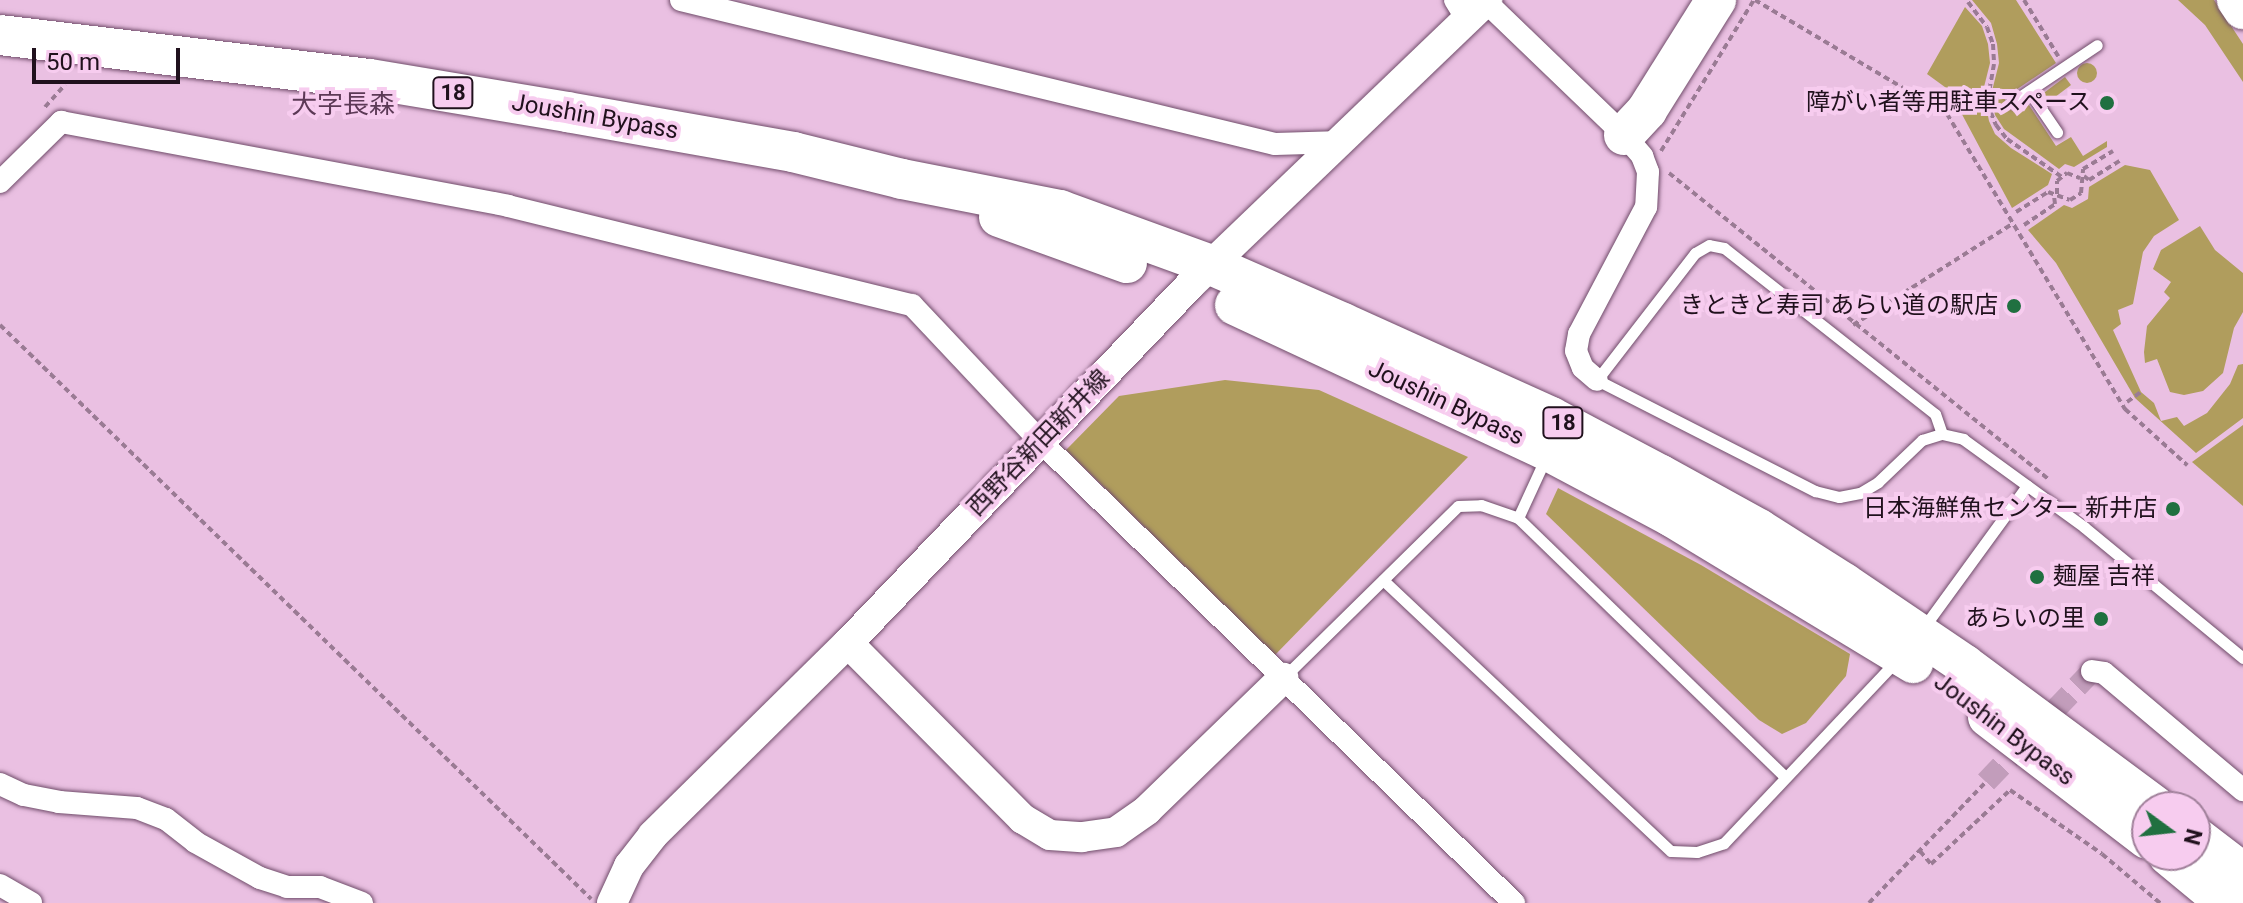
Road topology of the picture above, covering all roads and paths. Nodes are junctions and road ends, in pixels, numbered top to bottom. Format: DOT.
graph roads {
  1 [pos="681,0"];
  2 [pos="1683,0"];
  3 [pos="1716,0"];
  4 [pos="1755,0"];
  5 [pos="2024,0"];
  6 [pos="2237,0"];
  7 [pos="1474,5"];
  8 [pos="2243,9"];
  9 [pos="0,35"];
  10 [pos="2097,45"];
  11 [pos="2066,67"];
  12 [pos="2029,91"];
  13 [pos="2012,102"];
  14 [pos="1617,127"];
  15 [pos="2057,132"];
  16 [pos="1342,142"];
  17 [pos="2113,151"];
  18 [pos="2120,161"];
  19 [pos="1652,166"];
  20 [pos="2082,177"];
  21 [pos="0,182"];
  22 [pos="2056,195"];
  23 [pos="2016,212"];
  24 [pos="2012,224"];
  25 [pos="2024,225"];
  26 [pos="1200,275"];
  27 [pos="0,325"];
  28 [pos="1853,325"];
  29 [pos="1597,380"];
  30 [pos="2142,391"];
  31 [pos="2127,402"];
  32 [pos="1942,434"];
  33 [pos="1040,441"];
  34 [pos="1548,451"];
  35 [pos="2187,465"];
  36 [pos="2048,480"];
  37 [pos="2027,486"];
  38 [pos="1518,518"];
  39 [pos="1383,580"];
  40 [pos="848,643"];
  41 [pos="1910,644"];
  42 [pos="2243,658"];
  43 [pos="2092,671"];
  44 [pos="1283,678"];
  45 [pos="1785,777"];
  46 [pos="1986,782"];
  47 [pos="0,784"];
  48 [pos="2243,790"];
  49 [pos="2132,791"];
  50 [pos="2131,826"];
  51 [pos="2211,848"];
  52 [pos="1920,851"];
  53 [pos="2187,871"];
  54 [pos="2243,873"];
  55 [pos="0,885"];
  56 [pos="31,903"];
  57 [pos="362,903"];
  58 [pos="595,903"];
  59 [pos="612,903"];
  60 [pos="1514,903"];
  61 [pos="1869,903"];
  62 [pos="2160,903"];
  63 [pos="2226,903"];
  1 -- 16 [label="street"];
  2 -- 14 [label="highway"];
  3 -- 14 [label="highway"];
  4 -- 19 [label="path"];
  4 -- 24 [label="path"];
  5 -- 11 [label="path"];
  6 -- 8 [label="highway"];
  7 -- 14 [label="street"];
  7 -- 16 [label="main road, 西野谷新田新井線"];
  9 -- 26 [label="highway, Joushin Bypass / 18"];
  10 -- 11 [label="lane"];
  11 -- 12 [label="lane"];
  12 -- 13 [label="lane"];
  12 -- 15 [label="lane"];
  14 -- 19 [label="street"];
  16 -- 26 [label="main road, 西野谷新田新井線"];
  17 -- 20 [label="path"];
  18 -- 20 [label="path"];
  19 -- 28 [label="path"];
  19 -- 29 [label="street"];
  20 -- 22 [label="path"];
  20 -- 22 [label="path"];
  21 -- 33 [label="street"];
  22 -- 23 [label="path"];
  22 -- 25 [label="path"];
  24 -- 28 [label="path"];
  24 -- 35 [label="path"];
  26 -- 33 [label="main road, 西野谷新田新井線"];
  26 -- 34 [label="highway, Joushin Bypass / 18"];
  26 -- 41 [label="highway, Joushin Bypass / 18"];
  27 -- 58 [label="path"];
  28 -- 36 [label="path"];
  29 -- 32 [label="lane"];
  29 -- 32 [label="lane"];
  30 -- 31 [label="path"];
  32 -- 37 [label="lane"];
  33 -- 40 [label="main road, 西野谷新田新井線"];
  33 -- 44 [label="street"];
  34 -- 38 [label="lane"];
  34 -- 41 [label="highway, Joushin Bypass / 18"];
  37 -- 41 [label="lane"];
  37 -- 42 [label="lane"];
  38 -- 39 [label="lane"];
  38 -- 45 [label="lane"];
  39 -- 44 [label="lane"];
  39 -- 45 [label="lane"];
  40 -- 44 [label="main road"];
  40 -- 59 [label="main road, 西野谷新田新井線"];
  41 -- 45 [label="lane"];
  41 -- 49 [label="highway, Joushin Bypass / 18"];
  41 -- 50 [label="highway, Joushin Bypass / 18"];
  43 -- 48 [label="street"];
  44 -- 60 [label="street"];
  46 -- 52 [label="path"];
  47 -- 57 [label="street"];
  51 -- 54 [label="highway"];
  52 -- 61 [label="path"];
  52 -- 62 [label="path"];
  53 -- 63 [label="highway"];
  55 -- 56 [label="street"];
}
